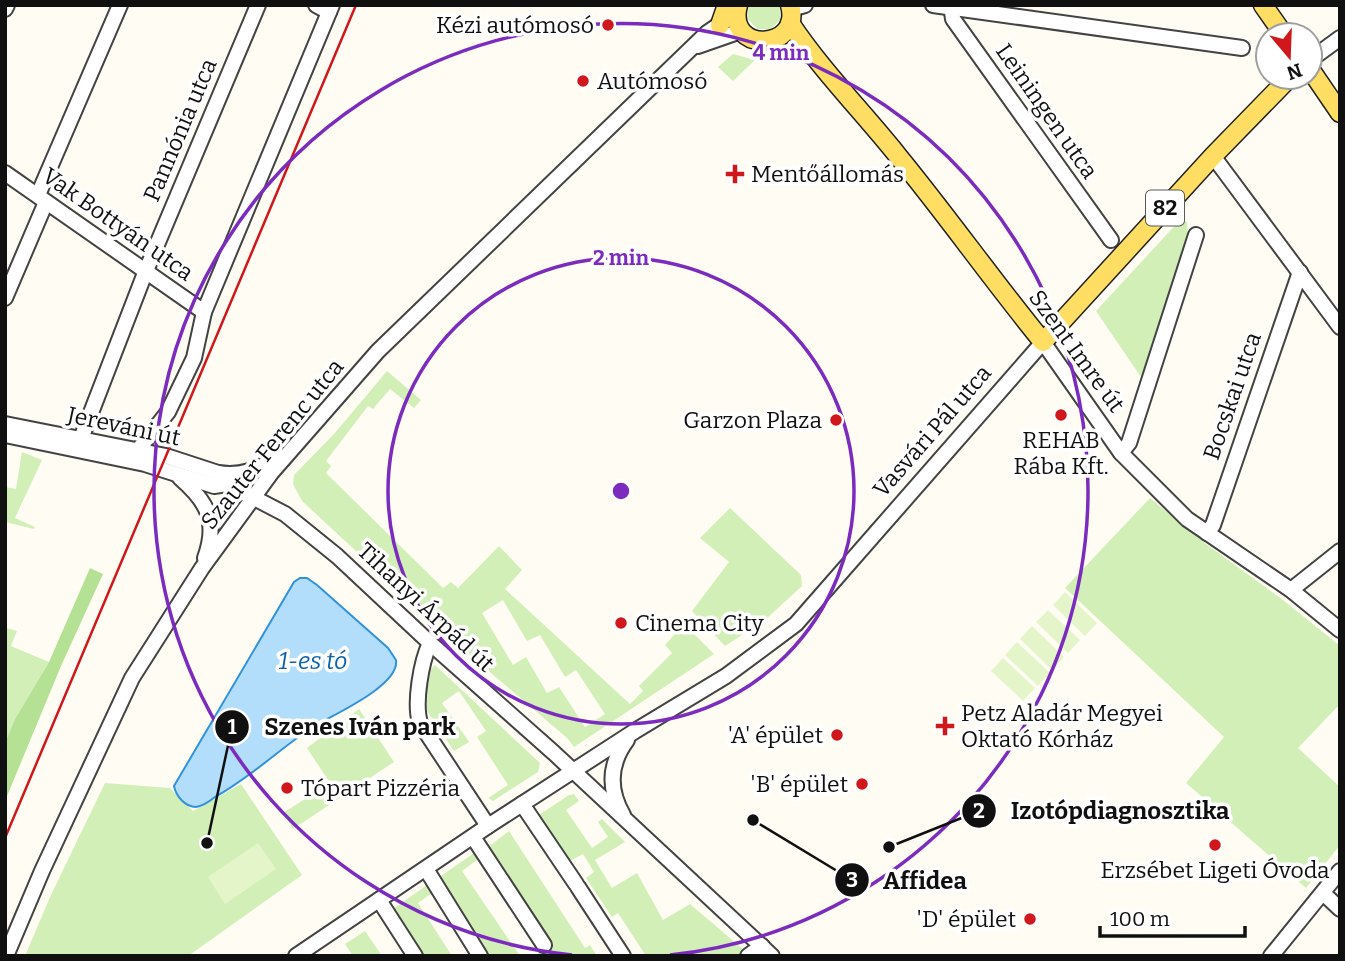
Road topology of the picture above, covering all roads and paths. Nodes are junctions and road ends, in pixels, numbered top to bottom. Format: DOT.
graph roads {
  1 [pos="120,5"];
  2 [pos="258,5"];
  3 [pos="316,5"];
  4 [pos="933,5"];
  5 [pos="1263,5"];
  6 [pos="951,6"];
  7 [pos="331,9"];
  8 [pos="735,11"];
  9 [pos="794,11"];
  10 [pos="1274,21"];
  11 [pos="720,25"];
  12 [pos="1340,38"];
  13 [pos="775,39"];
  14 [pos="694,48"];
  15 [pos="1242,48"];
  16 [pos="1324,50"];
  17 [pos="814,60"];
  18 [pos="1324,90"];
  19 [pos="1276,91"];
  20 [pos="1340,113"];
  21 [pos="1213,156"];
  22 [pos="5,173"];
  23 [pos="42,198"];
  24 [pos="1196,235"];
  25 [pos="1111,240"];
  26 [pos="1300,272"];
  27 [pos="145,273"];
  28 [pos="5,298"];
  29 [pos="204,312"];
  30 [pos="1340,327"];
  31 [pos="1043,342"];
  32 [pos="5,424"];
  33 [pos="5,435"];
  34 [pos="79,444"];
  35 [pos="138,450"];
  36 [pos="1121,453"];
  37 [pos="286,455"];
  38 [pos="166,469"];
  39 [pos="223,479"];
  40 [pos="254,497"];
  41 [pos="1207,533"];
  42 [pos="1340,551"];
  43 [pos="202,568"];
  44 [pos="1291,590"];
  45 [pos="1340,630"];
  46 [pos="430,643"];
  47 [pos="635,731"];
  48 [pos="573,771"];
  49 [pos="522,804"];
  50 [pos="488,826"];
  51 [pos="632,827"];
  52 [pos="473,837"];
  53 [pos="426,869"];
  54 [pos="1340,872"];
  55 [pos="1323,893"];
  56 [pos="379,900"];
  57 [pos="1340,909"];
  58 [pos="544,945"];
  59 [pos="767,951"];
  60 [pos="6,956"];
  61 [pos="296,956"];
  62 [pos="415,956"];
  63 [pos="480,956"];
  64 [pos="623,956"];
  65 [pos="748,956"];
  66 [pos="1271,956"];
  1 -- 23 [label="street"];
  2 -- 27 [label="street, Pannónia utca"];
  3 -- 7 [label="street"];
  4 -- 6 [label="street"];
  5 -- 10 [label="main road"];
  6 -- 15 [label="street"];
  6 -- 25 [label="street, Leiningen utca"];
  7 -- 29 [label="street"];
  8 -- 11 [label="main road"];
  8 -- 13 [label="main road, Szent Imre út"];
  8 -- 14 [label="street, Szauter Ferenc utca"];
  9 -- 13 [label="main road"];
  9 -- 17 [label="main road, Szent Imre út"];
  11 -- 14 [label="street, Szauter Ferenc utca"];
  12 -- 16 [label="street"];
  13 -- 17 [label="main road, Szent Imre út"];
  14 -- 37 [label="street, Szauter Ferenc utca"];
  17 -- 31 [label="main road, Szent Imre út"];
  18 -- 20 [label="main road"];
  19 -- 21 [label="main road, Vasvári Pál utca / 82"];
  21 -- 26 [label="street"];
  21 -- 31 [label="main road, Vasvári Pál utca / 82"];
  22 -- 23 [label="street, Vak Bottyán utca"];
  23 -- 27 [label="street, Vak Bottyán utca"];
  23 -- 28 [label="street"];
  24 -- 36 [label="street"];
  26 -- 30 [label="street"];
  26 -- 41 [label="street, Bocskai utca"];
  27 -- 29 [label="street, Vak Bottyán utca"];
  27 -- 34 [label="street, Pannónia utca"];
  29 -- 35 [label="street"];
  31 -- 36 [label="street, Szent Imre út"];
  31 -- 47 [label="street, Vasvári Pál utca"];
  32 -- 34 [label="street, Jereváni út"];
  33 -- 34 [label="street, Jereváni út"];
  34 -- 35 [label="street, Jereváni út"];
  34 -- 38 [label="street, Jereváni út"];
  35 -- 39 [label="street, Jereváni út"];
  36 -- 41 [label="street, Szent Imre út"];
  37 -- 39 [label="street"];
  37 -- 40 [label="street, Szauter Ferenc utca"];
  38 -- 39 [label="street, Tihanyi Árpád út"];
  38 -- 43 [label="street"];
  39 -- 40 [label="street, Tihanyi Árpád út"];
  40 -- 43 [label="street, Szauter Ferenc utca"];
  40 -- 46 [label="street, Tihanyi Árpád út"];
  41 -- 44 [label="street, Szent Imre út"];
  42 -- 44 [label="street"];
  43 -- 60 [label="street, Szauter Ferenc utca"];
  44 -- 45 [label="street, Szent Imre út"];
  46 -- 48 [label="street, Tihanyi Árpád út"];
  46 -- 50 [label="street"];
  47 -- 48 [label="street, Vasvári Pál utca"];
  47 -- 51 [label="street, Tihanyi Árpád út"];
  48 -- 49 [label="street, Vasvári Pál utca"];
  48 -- 51 [label="street, Tihanyi Árpád út"];
  49 -- 50 [label="street, Vasvári Pál utca"];
  49 -- 64 [label="street"];
  50 -- 52 [label="street, Vasvári Pál utca"];
  51 -- 59 [label="street, Tihanyi Árpád út"];
  52 -- 53 [label="street, Vasvári Pál utca"];
  52 -- 58 [label="street"];
  53 -- 56 [label="street, Vasvári Pál utca"];
  53 -- 63 [label="street"];
  54 -- 55 [label="street"];
  55 -- 57 [label="street"];
  55 -- 66 [label="street"];
  56 -- 61 [label="street, Vasvári Pál utca"];
  56 -- 62 [label="street"];
  59 -- 65 [label="street, Tihanyi Árpád út"];
}
